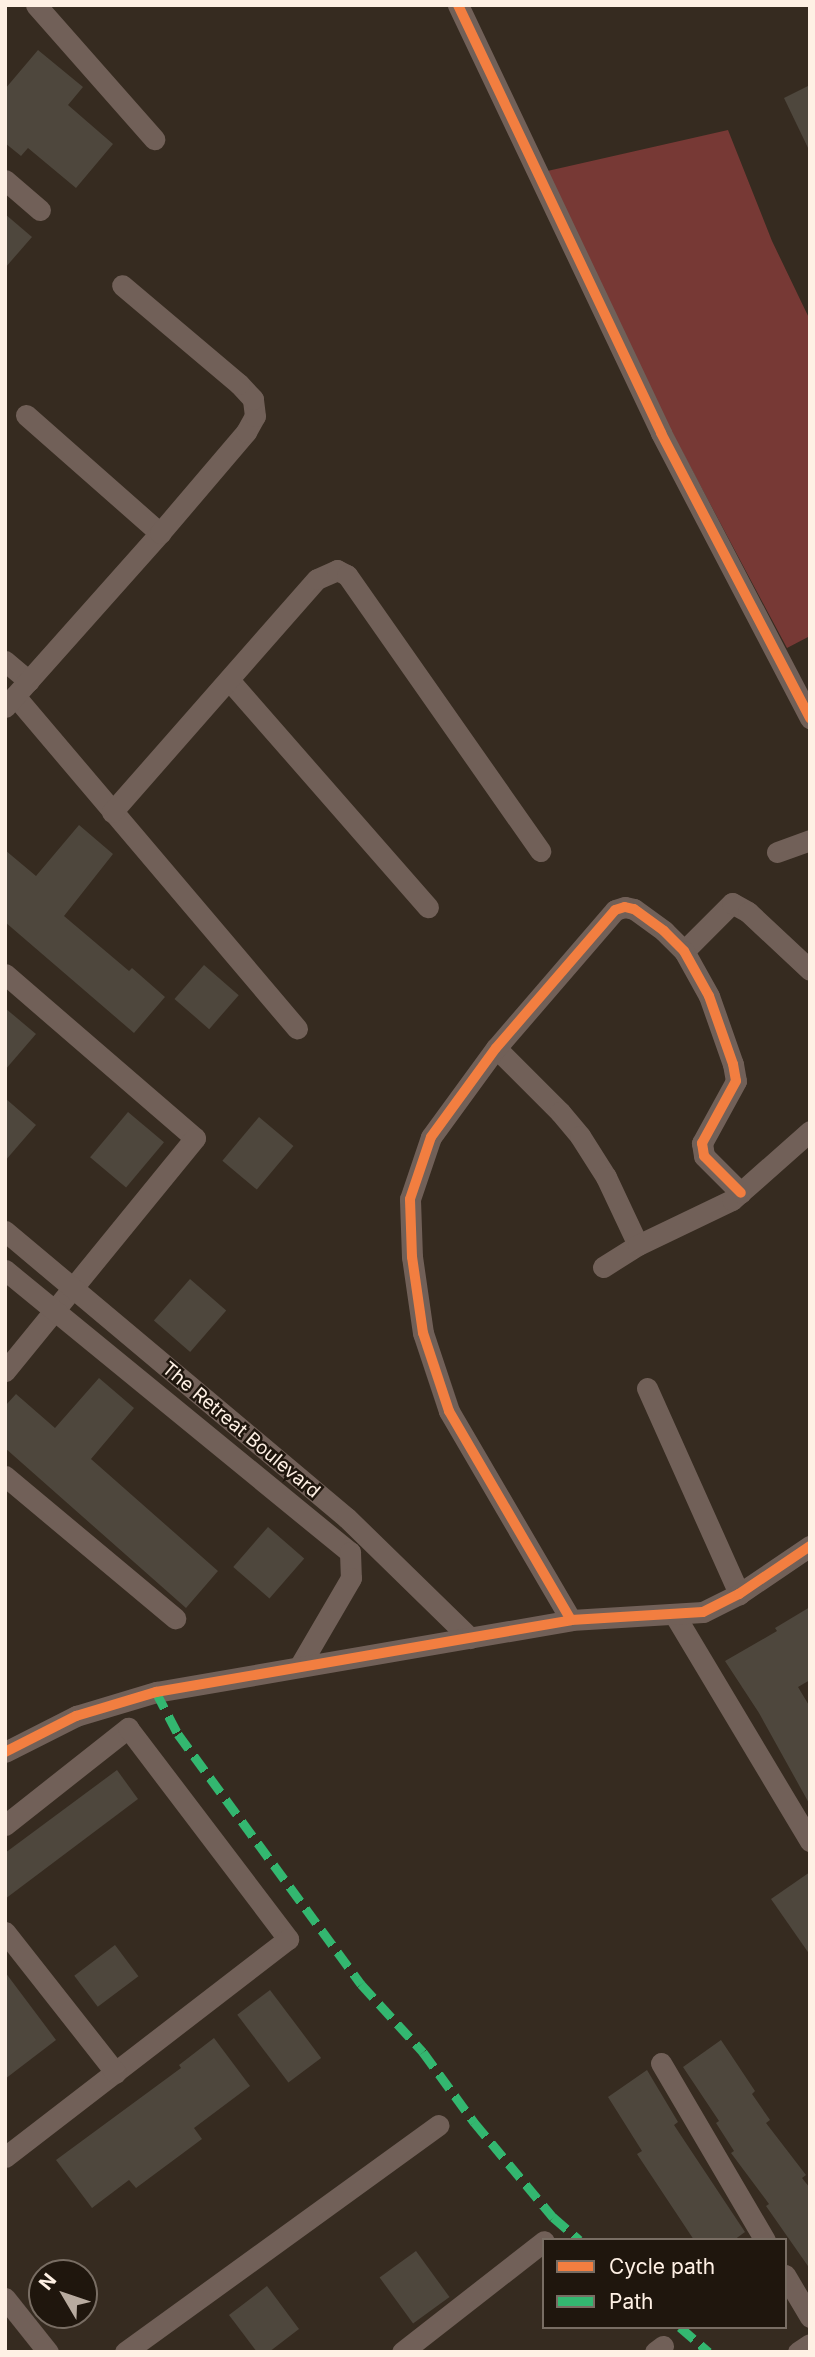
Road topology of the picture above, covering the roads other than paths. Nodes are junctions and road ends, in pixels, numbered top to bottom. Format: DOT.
graph roads {
  1 [pos="36,5"];
  2 [pos="458,5"];
  3 [pos="154,139"];
  4 [pos="5,180"];
  5 [pos="40,210"];
  6 [pos="122,285"];
  7 [pos="26,415"];
  8 [pos="160,533"];
  9 [pos="5,661"];
  10 [pos="229,680"];
  11 [pos="16,695"];
  12 [pos="810,718"];
  13 [pos="112,812"];
  14 [pos="810,840"];
  15 [pos="540,851"];
  16 [pos="777,852"];
  17 [pos="428,907"];
  18 [pos="684,951"];
  19 [pos="810,971"];
  20 [pos="5,974"];
  21 [pos="297,1028"];
  22 [pos="496,1048"];
  23 [pos="810,1131"];
  24 [pos="741,1193"];
  25 [pos="5,1231"];
  26 [pos="638,1245"];
  27 [pos="603,1267"];
  28 [pos="5,1270"];
  29 [pos="73,1290"];
  30 [pos="54,1312"];
  31 [pos="5,1371"];
  32 [pos="647,1388"];
  33 [pos="5,1476"];
  34 [pos="806,1557"];
  35 [pos="739,1594"];
  36 [pos="674,1614"];
  37 [pos="175,1618"];
  38 [pos="570,1620"];
  39 [pos="470,1638"];
  40 [pos="299,1667"];
  41 [pos="5,1752"];
  42 [pos="5,1825"];
  43 [pos="810,1841"];
  44 [pos="5,1932"];
  45 [pos="661,2063"];
  46 [pos="116,2073"];
  47 [pos="439,2125"];
  48 [pos="5,2157"];
  49 [pos="764,2238"];
  50 [pos="542,2241"];
  51 [pos="787,2278"];
  52 [pos="5,2298"];
  53 [pos="810,2317"];
  54 [pos="810,2344"];
  55 [pos="48,2352"];
  56 [pos="125,2352"];
  57 [pos="402,2352"];
  58 [pos="798,2352"];
  1 -- 3 [label="street"];
  2 -- 12 [label="street"];
  4 -- 5 [label="street"];
  6 -- 8 [label="street"];
  7 -- 8 [label="street"];
  8 -- 11 [label="street"];
  9 -- 11 [label="street"];
  10 -- 13 [label="street"];
  10 -- 15 [label="street"];
  10 -- 17 [label="street"];
  11 -- 13 [label="street"];
  13 -- 21 [label="street"];
  14 -- 16 [label="street"];
  18 -- 19 [label="street"];
  18 -- 22 [label="street"];
  18 -- 24 [label="street"];
  20 -- 29 [label="street"];
  22 -- 26 [label="street"];
  22 -- 38 [label="street"];
  23 -- 24 [label="street"];
  24 -- 26 [label="street"];
  25 -- 29 [label="street, The Retreat Boulevard"];
  26 -- 27 [label="street"];
  28 -- 30 [label="street"];
  29 -- 30 [label="street"];
  29 -- 39 [label="street, The Retreat Boulevard"];
  30 -- 31 [label="street"];
  30 -- 40 [label="street"];
  32 -- 35 [label="street"];
  33 -- 37 [label="street"];
  34 -- 35 [label="street"];
  35 -- 36 [label="street"];
  36 -- 38 [label="street"];
  36 -- 43 [label="street"];
  38 -- 39 [label="street"];
  39 -- 40 [label="street"];
  40 -- 41 [label="street"];
  42 -- 46 [label="street"];
  44 -- 46 [label="street"];
  45 -- 49 [label="street"];
  46 -- 48 [label="street"];
  47 -- 56 [label="street"];
  50 -- 57 [label="street"];
  51 -- 53 [label="street"];
  52 -- 55 [label="street"];
  54 -- 58 [label="street"];
}
